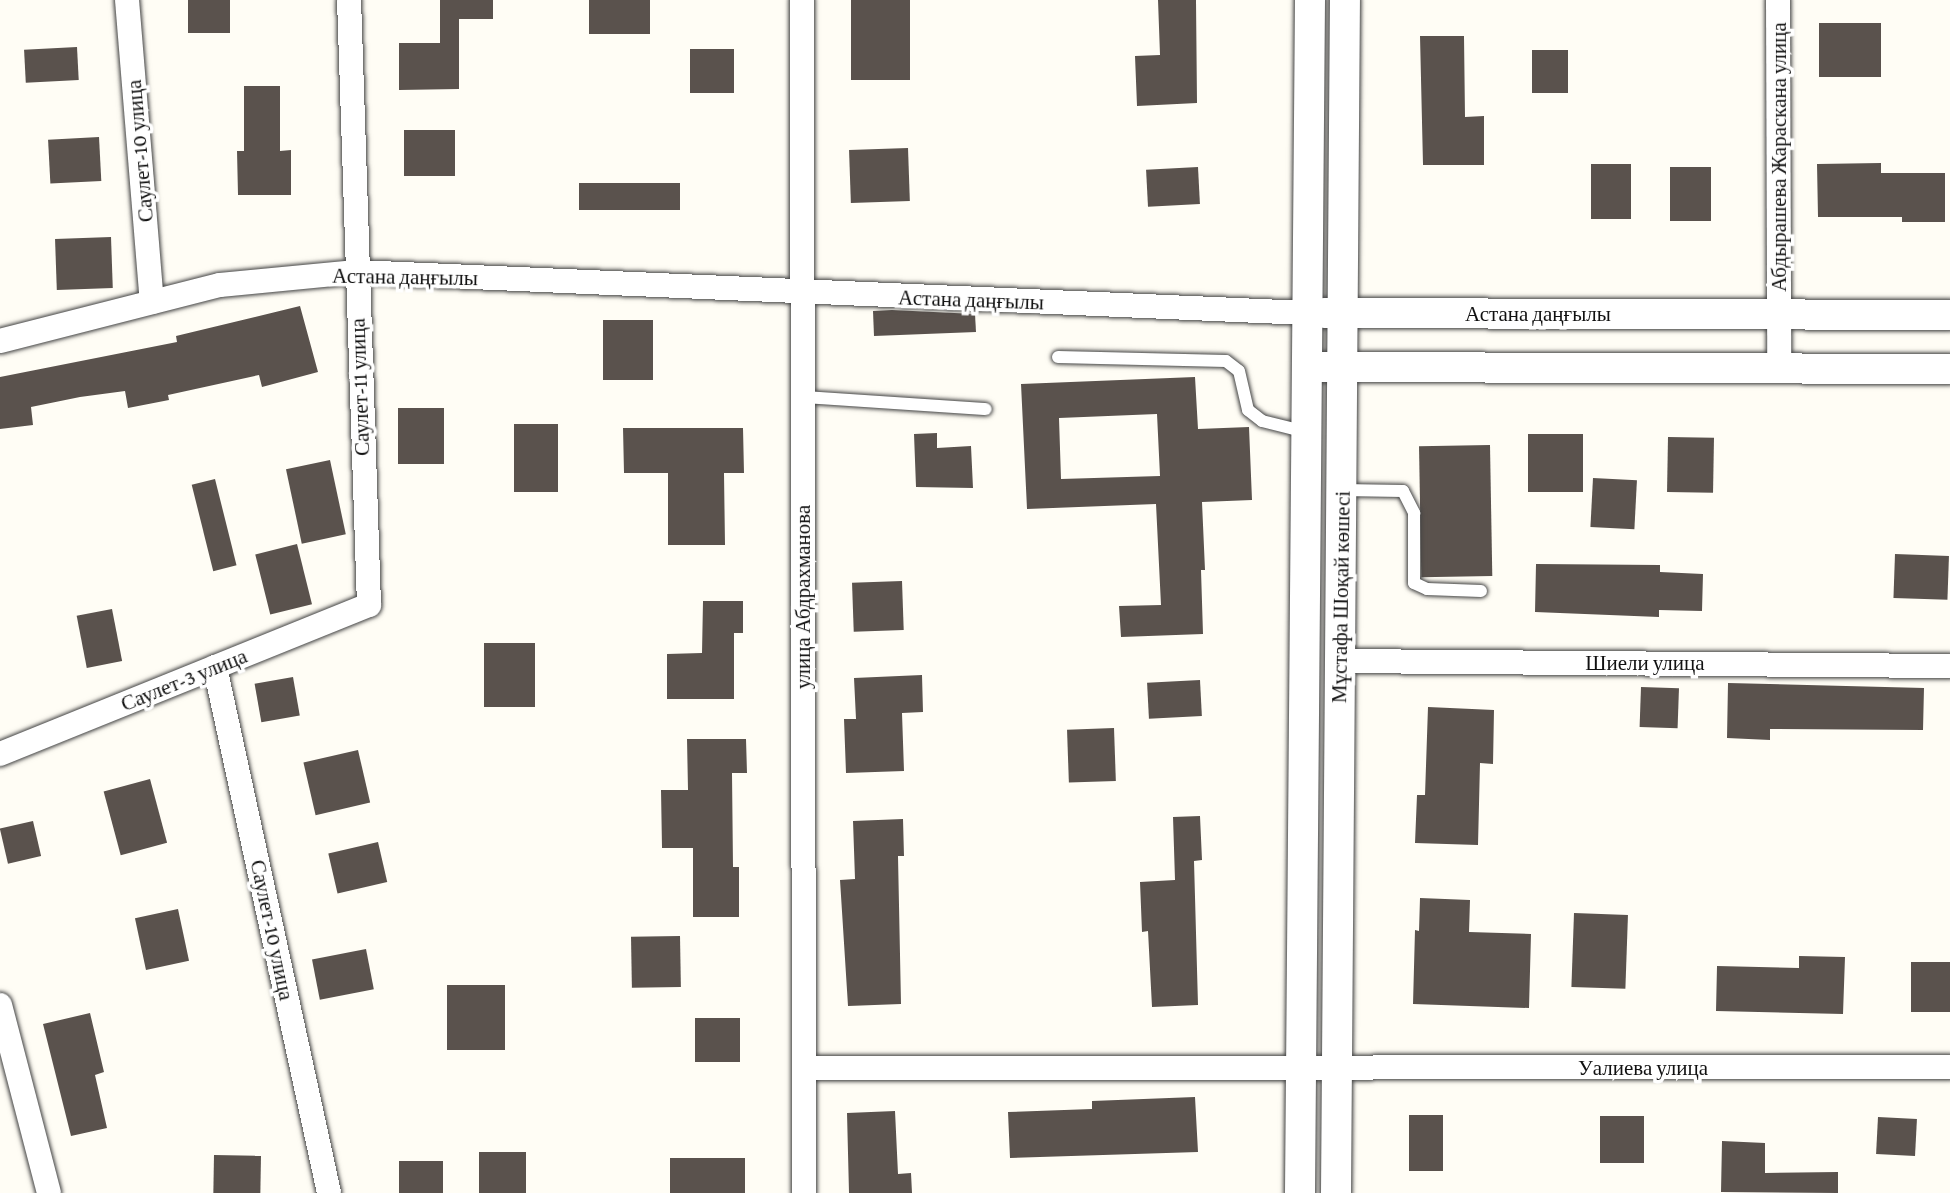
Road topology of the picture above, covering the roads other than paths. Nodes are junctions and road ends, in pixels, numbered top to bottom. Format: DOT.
graph roads {
  1 [pos="127,0"];
  2 [pos="349,0"];
  3 [pos="802,0"];
  4 [pos="1310,0"];
  5 [pos="1345,0"];
  6 [pos="1778,0"];
  7 [pos="356,272"];
  8 [pos="803,293"];
  9 [pos="152,302"];
  10 [pos="1307,313"];
  11 [pos="1342,313"];
  12 [pos="1780,314"];
  13 [pos="1950,315"];
  14 [pos="0,341"];
  15 [pos="1058,357"];
  16 [pos="1307,367"];
  17 [pos="1342,367"];
  18 [pos="1779,369"];
  19 [pos="1950,369"];
  20 [pos="803,397"];
  21 [pos="986,409"];
  22 [pos="1306,432"];
  23 [pos="1342,490"];
  24 [pos="1481,591"];
  25 [pos="369,605"];
  26 [pos="1339,661"];
  27 [pos="1950,666"];
  28 [pos="215,667"];
  29 [pos="0,754"];
  30 [pos="0,1005"];
  31 [pos="804,1068"];
  32 [pos="1301,1068"];
  33 [pos="1336,1068"];
  34 [pos="1950,1068"];
  35 [pos="49,1193"];
  36 [pos="329,1193"];
  37 [pos="804,1193"];
  38 [pos="1300,1193"];
  39 [pos="1335,1193"];
  1 -- 9 [label="street, Саулет-10 улица"];
  2 -- 7 [label="street, Саулет-11 улица"];
  3 -- 8 [label="street, улица Абдрахманова"];
  4 -- 10 [label="street, Мұстафа Шоқай көшесі"];
  5 -- 11 [label="street, Мұстафа Шоқай көшесі"];
  6 -- 12 [label="street, Абдырашева Жараскана улица"];
  7 -- 8 [label="street, Астана даңғылы"];
  7 -- 9 [label="street, Астана даңғылы"];
  7 -- 25 [label="street, Саулет-11 улица"];
  8 -- 10 [label="street, Астана даңғылы"];
  8 -- 20 [label="street, улица Абдрахманова"];
  9 -- 14 [label="street, Астана даңғылы"];
  10 -- 11 [label="street, Астана даңғылы"];
  10 -- 16 [label="street, Мұстафа Шоқай көшесі"];
  11 -- 12 [label="street, Астана даңғылы"];
  11 -- 17 [label="street, Мұстафа Шоқай көшесі"];
  12 -- 13 [label="street, Астана даңғылы"];
  12 -- 18 [label="street, Абдырашева Жараскана улица"];
  15 -- 22 [label="lane"];
  16 -- 17 [label="street"];
  16 -- 22 [label="street, Мұстафа Шоқай көшесі"];
  17 -- 18 [label="street"];
  17 -- 23 [label="street, Мұстафа Шоқай көшесі"];
  18 -- 19 [label="street"];
  20 -- 21 [label="lane"];
  20 -- 31 [label="street, улица Абдрахманова"];
  22 -- 32 [label="street, Мұстафа Шоқай көшесі"];
  23 -- 24 [label="lane"];
  23 -- 26 [label="street, Мұстафа Шоқай көшесі"];
  25 -- 28 [label="street, Саулет-3 улица"];
  26 -- 27 [label="street, Шиели улица"];
  26 -- 33 [label="street, Мұстафа Шоқай көшесі"];
  28 -- 29 [label="street, Саулет-3 улица"];
  28 -- 36 [label="street, Саулет-10 улица"];
  30 -- 35 [label="street"];
  31 -- 32 [label="street, Уалиева улица"];
  31 -- 37 [label="street, улица Абдрахманова"];
  32 -- 33 [label="street, Уалиева улица"];
  32 -- 38 [label="street, Мұстафа Шоқай көшесі"];
  33 -- 34 [label="street, Уалиева улица"];
  33 -- 39 [label="street, Мұстафа Шоқай көшесі"];
}
